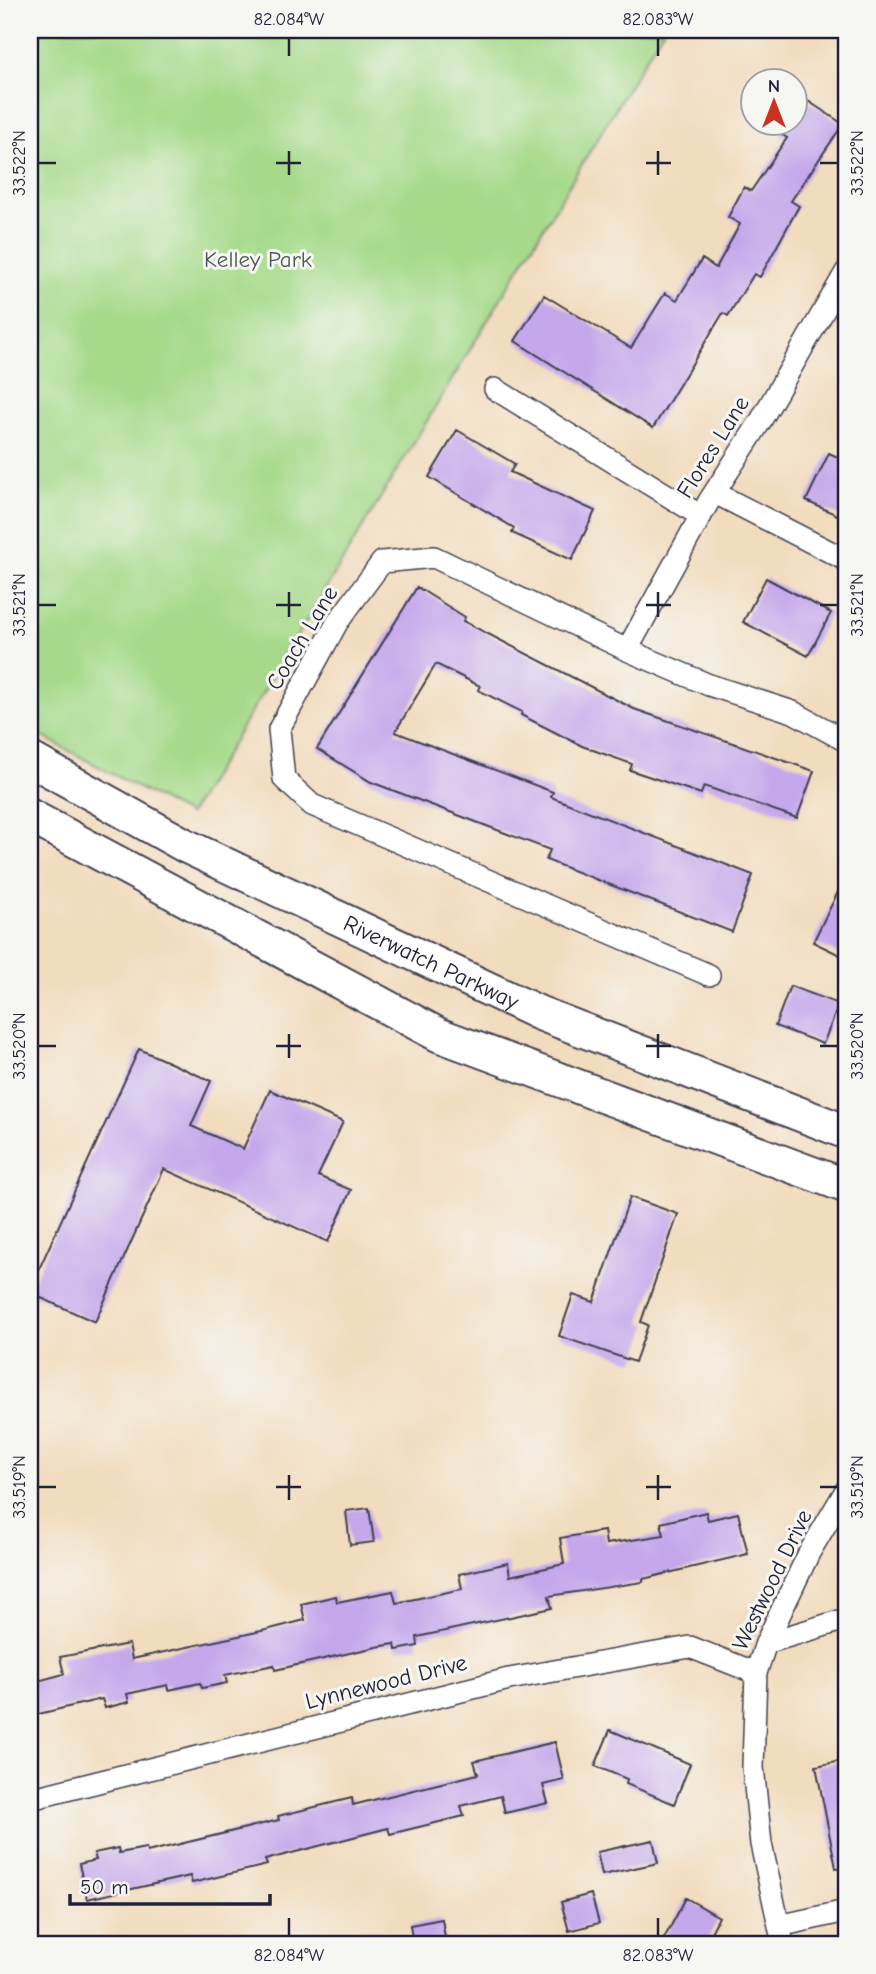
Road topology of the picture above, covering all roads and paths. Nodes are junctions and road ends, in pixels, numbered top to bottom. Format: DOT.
graph roads {
  1 [pos="846,272"];
  2 [pos="495,389"];
  3 [pos="715,493"];
  4 [pos="701,516"];
  5 [pos="846,561"];
  6 [pos="627,650"];
  7 [pos="846,741"];
  8 [pos="30,759"];
  9 [pos="30,816"];
  10 [pos="709,975"];
  11 [pos="846,1132"];
  12 [pos="846,1186"];
  13 [pos="846,1490"];
  14 [pos="846,1619"];
  15 [pos="766,1643"];
  16 [pos="756,1673"];
  17 [pos="30,1799"];
  18 [pos="846,1911"];
  19 [pos="781,1935"];
  1 -- 3 [label="street, Flores Lane"];
  2 -- 4 [label="street"];
  3 -- 4 [label="street, Flores Lane"];
  3 -- 5 [label="street"];
  4 -- 6 [label="street, Flores Lane"];
  6 -- 7 [label="street, Coach Lane"];
  6 -- 10 [label="street, Coach Lane"];
  8 -- 11 [label="main road, Riverwatch Parkway"];
  9 -- 12 [label="main road"];
  13 -- 15 [label="street, Westwood Drive"];
  14 -- 15 [label="street"];
  15 -- 16 [label="street, Westwood Drive"];
  16 -- 17 [label="street, Lynnewood Drive"];
  16 -- 19 [label="street, Westwood Drive"];
  18 -- 19 [label="street"];
}
